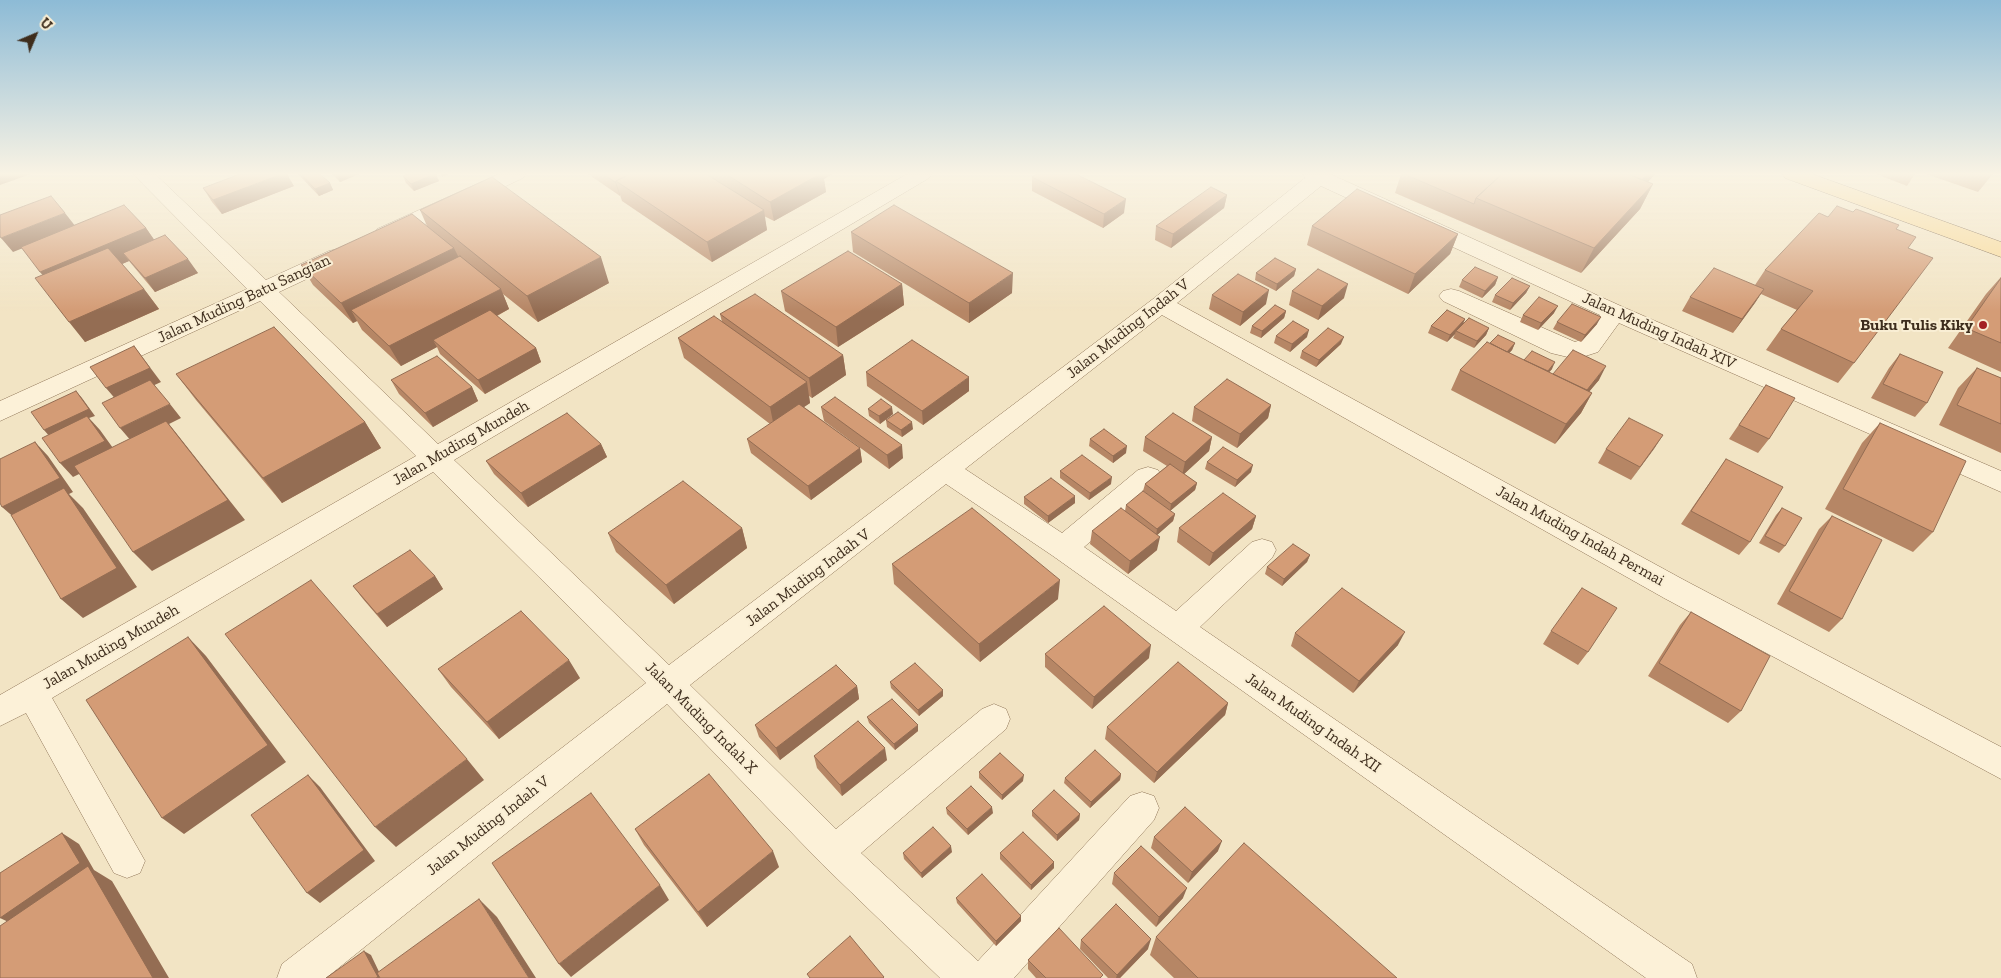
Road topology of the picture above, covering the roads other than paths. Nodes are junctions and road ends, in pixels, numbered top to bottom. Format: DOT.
graph roads {
  1 [pos="190,220"];
  2 [pos="417,220"];
  3 [pos="844,220"];
  4 [pos="1262,220"];
  5 [pos="1414,220"];
  6 [pos="1918,220"];
  7 [pos="2001,250"];
  8 [pos="262,290"];
  9 [pos="1450,296"];
  10 [pos="1161,304"];
  11 [pos="1616,312"];
  12 [pos="0,412"];
  13 [pos="434,458"];
  14 [pos="947,470"];
  15 [pos="1148,477"];
  16 [pos="2001,482"];
  17 [pos="1063,548"];
  18 [pos="1262,550"];
  19 [pos="1178,628"];
  20 [pos="668,684"];
  21 [pos="32,693"];
  22 [pos="0,712"];
  23 [pos="994,719"];
  24 [pos="2001,764"];
  25 [pos="1142,808"];
  26 [pos="835,852"];
  27 [pos="128,861"];
  28 [pos="969,976"];
  29 [pos="296,978"];
  30 [pos="1678,978"];
  1 -- 8 [label="street, Jalan Muding Indah X"];
  2 -- 8 [label="street, Jalan Muding Batu Sangian"];
  3 -- 13 [label="street, Jalan Muding Mundeh"];
  4 -- 10 [label="street, Jalan Muding Indah V"];
  5 -- 11 [label="street, Jalan Muding Indah XIV"];
  6 -- 7 [label="main road"];
  8 -- 12 [label="street, Jalan Muding Batu Sangian"];
  8 -- 13 [label="street, Jalan Muding Indah X"];
  9 -- 11 [label="street"];
  10 -- 14 [label="street, Jalan Muding Indah V"];
  10 -- 24 [label="street, Jalan Muding Indah Permai"];
  11 -- 16 [label="street, Jalan Muding Indah XIV"];
  13 -- 20 [label="street, Jalan Muding Indah X"];
  13 -- 21 [label="street, Jalan Muding Mundeh"];
  14 -- 17 [label="street, Jalan Muding Indah XII"];
  14 -- 20 [label="street, Jalan Muding Indah V"];
  15 -- 17 [label="street"];
  17 -- 19 [label="street, Jalan Muding Indah XII"];
  18 -- 19 [label="street"];
  19 -- 30 [label="street, Jalan Muding Indah XII"];
  20 -- 26 [label="street, Jalan Muding Indah X"];
  20 -- 29 [label="street, Jalan Muding Indah V"];
  21 -- 22 [label="street, Jalan Muding Mundeh"];
  21 -- 27 [label="street"];
  23 -- 26 [label="street"];
  25 -- 28 [label="street"];
  26 -- 28 [label="street, Jalan Muding Indah X"];
}
